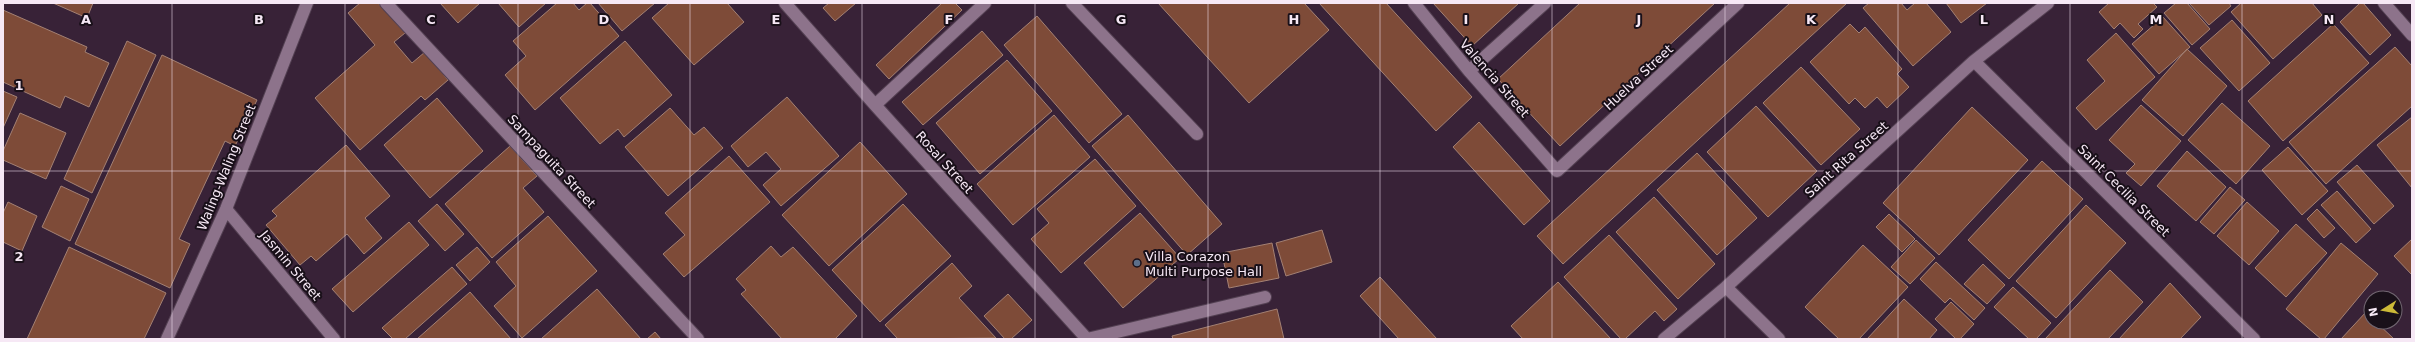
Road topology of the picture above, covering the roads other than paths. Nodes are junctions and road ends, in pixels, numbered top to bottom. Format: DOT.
graph roads {
  1 [pos="307,3"];
  2 [pos="386,3"];
  3 [pos="785,3"];
  4 [pos="985,3"];
  5 [pos="1072,3"];
  6 [pos="1414,3"];
  7 [pos="1545,3"];
  8 [pos="1738,3"];
  9 [pos="2048,3"];
  10 [pos="2384,3"];
  11 [pos="2412,35"];
  12 [pos="1974,61"];
  13 [pos="1469,71"];
  14 [pos="874,105"];
  15 [pos="1197,134"];
  16 [pos="1557,171"];
  17 [pos="226,209"];
  18 [pos="1726,287"];
  19 [pos="1265,296"];
  20 [pos="167,339"];
  21 [pos="334,339"];
  22 [pos="698,339"];
  23 [pos="1087,339"];
  24 [pos="1664,339"];
  25 [pos="1779,339"];
  26 [pos="2254,339"];
  1 -- 17 [label="street, Waling-Waling Street"];
  2 -- 22 [label="street, Sampaguita Street"];
  3 -- 14 [label="street, Rosal Street"];
  4 -- 14 [label="street"];
  5 -- 15 [label="street"];
  6 -- 13 [label="street, Valencia Street"];
  7 -- 13 [label="street"];
  8 -- 16 [label="street, Huelva Street"];
  9 -- 12 [label="street, Saint Rita Street"];
  10 -- 11 [label="street"];
  12 -- 18 [label="street, Saint Rita Street"];
  12 -- 26 [label="street, Saint Cecilia Street"];
  13 -- 16 [label="street, Valencia Street"];
  14 -- 23 [label="street, Rosal Street"];
  17 -- 20 [label="street, Waling-Waling Street"];
  17 -- 21 [label="street, Jasmin Street"];
  18 -- 24 [label="street, Saint Rita Street"];
  18 -- 25 [label="street"];
  19 -- 23 [label="street"];
}
